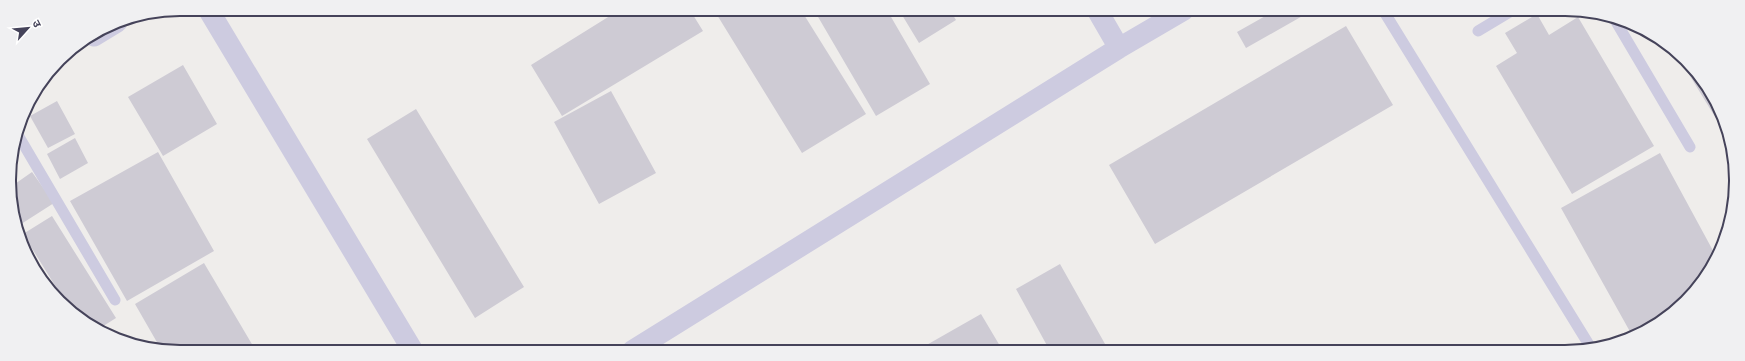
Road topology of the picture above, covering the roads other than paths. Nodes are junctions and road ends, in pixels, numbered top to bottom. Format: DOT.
graph roads {
  1 [pos="212,16"];
  2 [pos="1100,16"];
  3 [pos="1174,16"];
  4 [pos="1386,16"];
  5 [pos="1503,16"];
  6 [pos="1617,25"];
  7 [pos="1478,31"];
  8 [pos="1119,48"];
  9 [pos="21,140"];
  10 [pos="1690,147"];
  11 [pos="115,300"];
  12 [pos="1588,344"];
  13 [pos="409,345"];
  14 [pos="642,345"];
  1 -- 13 [label="street"];
  2 -- 8 [label="street"];
  3 -- 8 [label="street"];
  4 -- 12 [label="lane"];
  5 -- 7 [label="lane"];
  6 -- 10 [label="lane"];
  8 -- 14 [label="street"];
  9 -- 11 [label="lane"];
}
